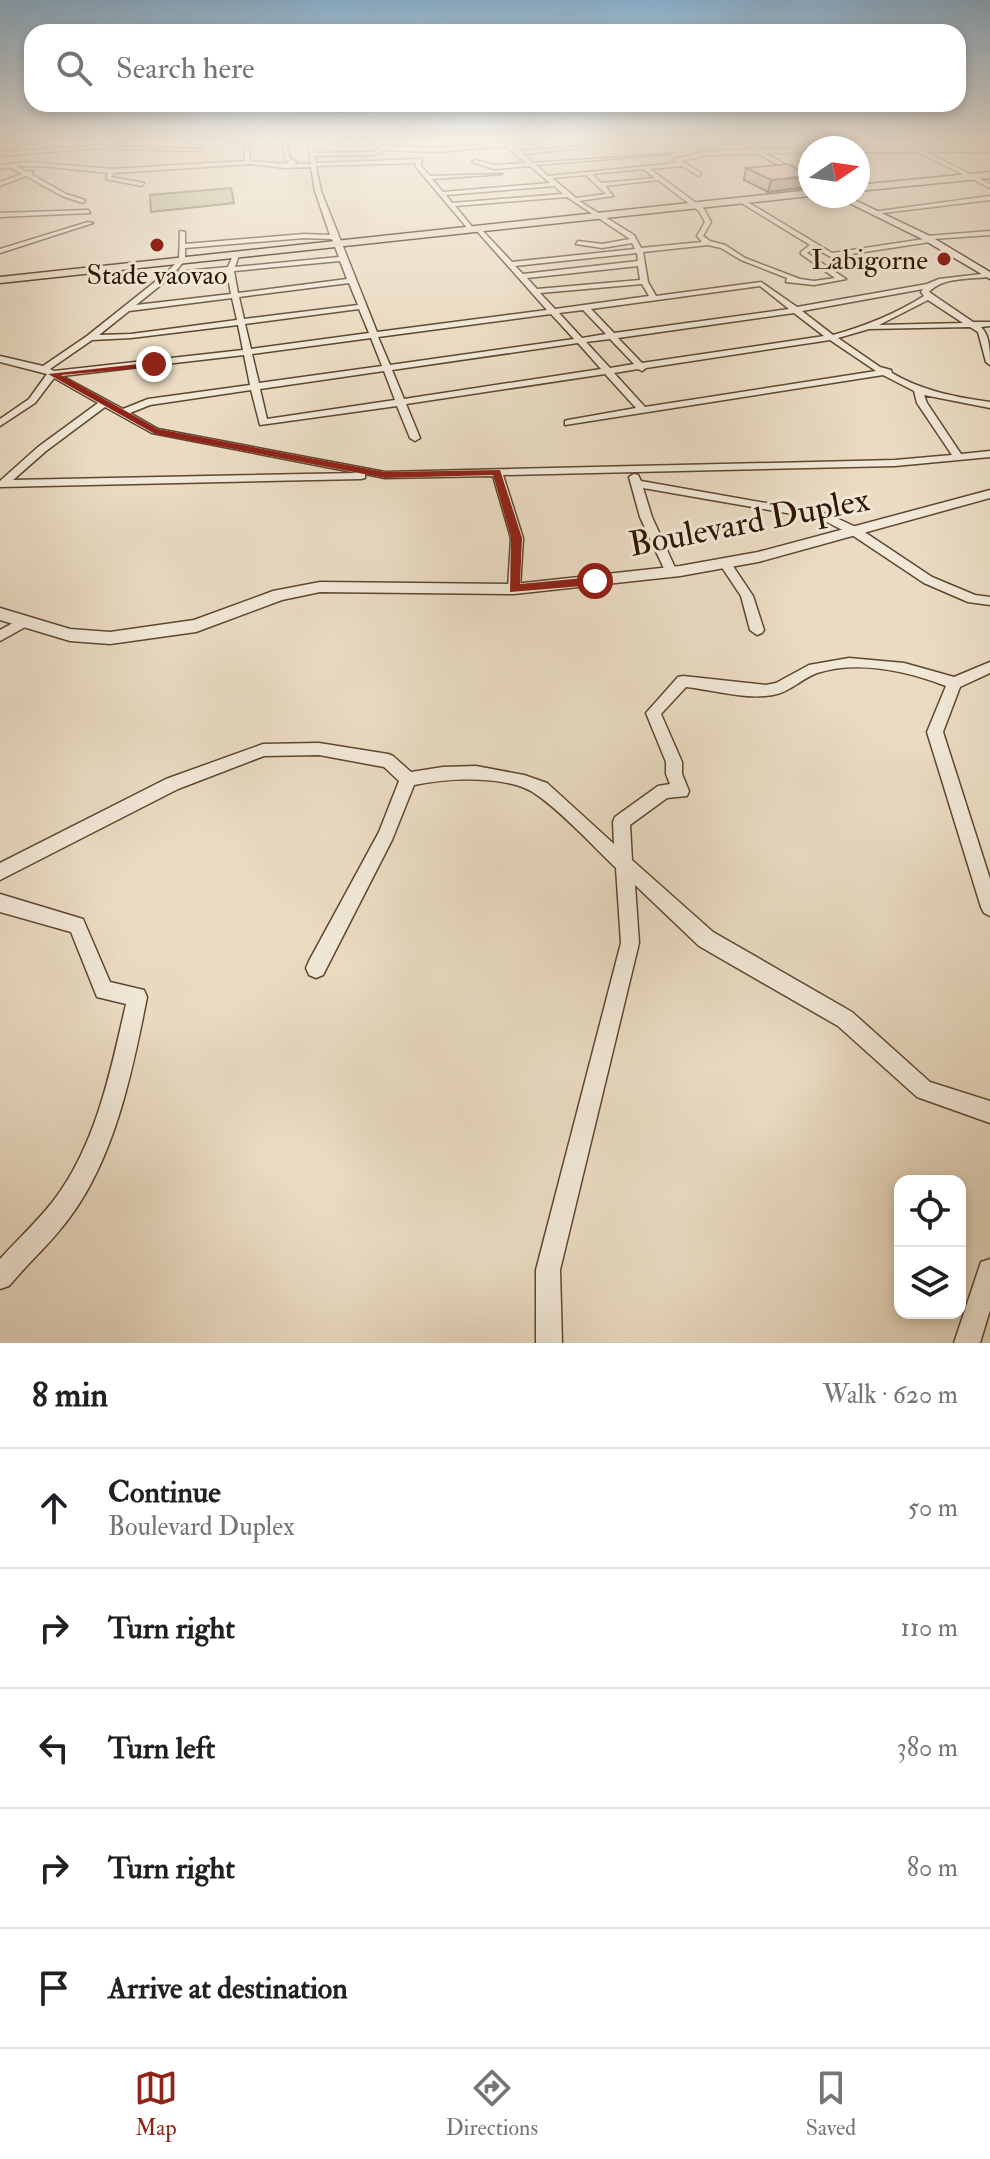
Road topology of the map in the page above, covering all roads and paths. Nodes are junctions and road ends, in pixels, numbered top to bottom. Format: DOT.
graph roads {
  1 [pos="322,203"];
  2 [pos="449,203"];
  3 [pos="491,203"];
  4 [pos="579,203"];
  5 [pos="692,203"];
  6 [pos="727,203"];
  7 [pos="745,203"];
  8 [pos="952,203"];
  9 [pos="451,205"];
  10 [pos="697,206"];
  11 [pos="866,208"];
  12 [pos="88,212"];
  13 [pos="875,212"];
  14 [pos="0,215"];
  15 [pos="598,216"];
  16 [pos="90,223"];
  17 [pos="474,229"];
  18 [pos="182,232"];
  19 [pos="990,233"];
  20 [pos="928,239"];
  21 [pos="635,240"];
  22 [pos="335,241"];
  23 [pos="578,243"];
  24 [pos="708,243"];
  25 [pos="814,245"];
  26 [pos="185,246"];
  27 [pos="0,251"];
  28 [pos="640,253"];
  29 [pos="236,255"];
  30 [pos="343,259"];
  31 [pos="182,260"];
  32 [pos="642,263"];
  33 [pos="511,264"];
  34 [pos="230,271"];
  35 [pos="169,275"];
  36 [pos="989,275"];
  37 [pos="524,276"];
  38 [pos="796,279"];
  39 [pos="0,280"];
  40 [pos="350,281"];
  41 [pos="644,282"];
  42 [pos="761,284"];
  43 [pos="537,291"];
  44 [pos="928,292"];
  45 [pos="237,295"];
  46 [pos="654,298"];
  47 [pos="360,307"];
  48 [pos="585,307"];
  49 [pos="125,309"];
  50 [pos="797,310"];
  51 [pos="555,312"];
  52 [pos="243,321"];
  53 [pos="990,324"];
  54 [pos="976,325"];
  55 [pos="871,328"];
  56 [pos="374,335"];
  57 [pos="612,336"];
  58 [pos="833,337"];
  59 [pos="90,338"];
  60 [pos="581,341"];
  61 [pos="248,352"];
  62 [pos="0,359"];
  63 [pos="990,362"];
  64 [pos="13,364"];
  65 [pos="0,365"];
  66 [pos="388,368"];
  67 [pos="642,368"];
  68 [pos="48,371"];
  69 [pos="609,371"];
  70 [pos="888,372"];
  71 [pos="254,388"];
  72 [pos="918,389"];
  73 [pos="106,402"];
  74 [pos="403,404"];
  75 [pos="990,405"];
  76 [pos="643,410"];
  77 [pos="123,413"];
  78 [pos="0,423"];
  79 [pos="568,423"];
  80 [pos="415,438"];
  81 [pos="990,454"];
  82 [pos="959,458"];
  83 [pos="629,470"];
  84 [pos="497,472"];
  85 [pos="385,475"];
  86 [pos="2,484"];
  87 [pos="639,484"];
  88 [pos="990,494"];
  89 [pos="856,532"];
  90 [pos="725,563"];
  91 [pos="671,572"];
  92 [pos="514,589"];
  93 [pos="990,601"];
  94 [pos="0,614"];
  95 [pos="22,623"];
  96 [pos="757,630"];
  97 [pos="0,636"];
  98 [pos="990,667"];
  99 [pos="954,683"];
  100 [pos="408,779"];
  101 [pos="627,866"];
  102 [pos="0,872"];
  103 [pos="0,903"];
  104 [pos="990,907"];
  105 [pos="316,968"];
  106 [pos="990,1112"];
  107 [pos="990,1271"];
  108 [pos="0,1277"];
  109 [pos="549,1343"];
  110 [pos="967,1343"];
  1 -- 22 [label="street"];
  2 -- 9 [label="street"];
  3 -- 9 [label="street"];
  4 -- 15 [label="street"];
  5 -- 10 [label="street"];
  6 -- 10 [label="main road"];
  7 -- 25 [label="street"];
  8 -- 13 [label="street"];
  9 -- 17 [label="street"];
  10 -- 15 [label="main road"];
  10 -- 24 [label="street"];
  11 -- 13 [label="main road"];
  12 -- 14 [label="street"];
  13 -- 20 [label="main road"];
  15 -- 17 [label="main road"];
  15 -- 21 [label="street"];
  16 -- 27 [label="street"];
  17 -- 22 [label="main road"];
  17 -- 33 [label="street"];
  18 -- 26 [label="street"];
  19 -- 20 [label="street"];
  20 -- 25 [label="street"];
  20 -- 36 [label="main road"];
  21 -- 23 [label="street"];
  21 -- 28 [label="street"];
  22 -- 26 [label="street"];
  22 -- 29 [label="main road"];
  22 -- 30 [label="street"];
  24 -- 28 [label="street"];
  24 -- 38 [label="street"];
  25 -- 38 [label="street"];
  26 -- 31 [label="street"];
  28 -- 32 [label="street"];
  28 -- 33 [label="street"];
  29 -- 31 [label="main road"];
  29 -- 34 [label="street"];
  30 -- 34 [label="street"];
  30 -- 40 [label="street"];
  31 -- 35 [label="street"];
  31 -- 39 [label="main road"];
  32 -- 37 [label="street"];
  32 -- 41 [label="street"];
  33 -- 37 [label="street"];
  34 -- 35 [label="street"];
  34 -- 45 [label="street"];
  35 -- 49 [label="street"];
  36 -- 44 [label="street"];
  37 -- 43 [label="street"];
  38 -- 42 [label="street"];
  40 -- 45 [label="street"];
  40 -- 47 [label="street"];
  41 -- 43 [label="street"];
  41 -- 46 [label="street"];
  42 -- 46 [label="street"];
  42 -- 50 [label="street"];
  43 -- 51 [label="street"];
  44 -- 50 [label="street"];
  44 -- 54 [label="street"];
  44 -- 55 [label="street"];
  45 -- 49 [label="street"];
  45 -- 52 [label="street"];
  46 -- 48 [label="street"];
  47 -- 52 [label="street"];
  47 -- 56 [label="street"];
  48 -- 51 [label="street"];
  48 -- 57 [label="street"];
  49 -- 59 [label="street"];
  50 -- 57 [label="street"];
  50 -- 58 [label="street"];
  51 -- 56 [label="street"];
  51 -- 60 [label="street"];
  52 -- 59 [label="street"];
  52 -- 61 [label="street"];
  53 -- 54 [label="street"];
  54 -- 55 [label="street"];
  54 -- 63 [label="street"];
  55 -- 58 [label="street"];
  56 -- 61 [label="street"];
  56 -- 66 [label="street"];
  57 -- 60 [label="street"];
  57 -- 67 [label="street"];
  58 -- 67 [label="street"];
  58 -- 70 [label="street"];
  59 -- 68 [label="street"];
  60 -- 66 [label="street"];
  60 -- 69 [label="street"];
  61 -- 68 [label="street"];
  61 -- 71 [label="street"];
  62 -- 64 [label="street"];
  64 -- 65 [label="street"];
  64 -- 68 [label="street"];
  66 -- 71 [label="street"];
  66 -- 74 [label="street"];
  67 -- 69 [label="street"];
  68 -- 73 [label="street"];
  68 -- 78 [label="street"];
  69 -- 74 [label="street"];
  69 -- 76 [label="street"];
  70 -- 72 [label="street"];
  70 -- 76 [label="street"];
  71 -- 74 [label="street"];
  71 -- 77 [label="street"];
  72 -- 75 [label="street"];
  72 -- 82 [label="street"];
  73 -- 77 [label="street"];
  73 -- 86 [label="street"];
  74 -- 80 [label="street"];
  76 -- 79 [label="street"];
  77 -- 85 [label="street"];
  81 -- 82 [label="street"];
  82 -- 83 [label="street"];
  83 -- 84 [label="street"];
  83 -- 87 [label="street"];
  84 -- 85 [label="street"];
  84 -- 92 [label="street"];
  85 -- 86 [label="street"];
  87 -- 89 [label="street"];
  87 -- 91 [label="street"];
  88 -- 89 [label="street, Boulevard Duplex"];
  89 -- 90 [label="street, Boulevard Duplex"];
  89 -- 93 [label="street"];
  90 -- 91 [label="street, Boulevard Duplex"];
  90 -- 96 [label="street"];
  91 -- 92 [label="street, Boulevard Duplex"];
  92 -- 95 [label="street, Boulevard Duplex"];
  94 -- 95 [label="street, Boulevard Duplex"];
  95 -- 97 [label="street"];
  98 -- 99 [label="street"];
  99 -- 101 [label="street"];
  99 -- 104 [label="street"];
  100 -- 101 [label="street"];
  100 -- 102 [label="street"];
  100 -- 105 [label="street"];
  101 -- 106 [label="street"];
  101 -- 109 [label="street"];
  103 -- 108 [label="street"];
  107 -- 110 [label="street"];
}
